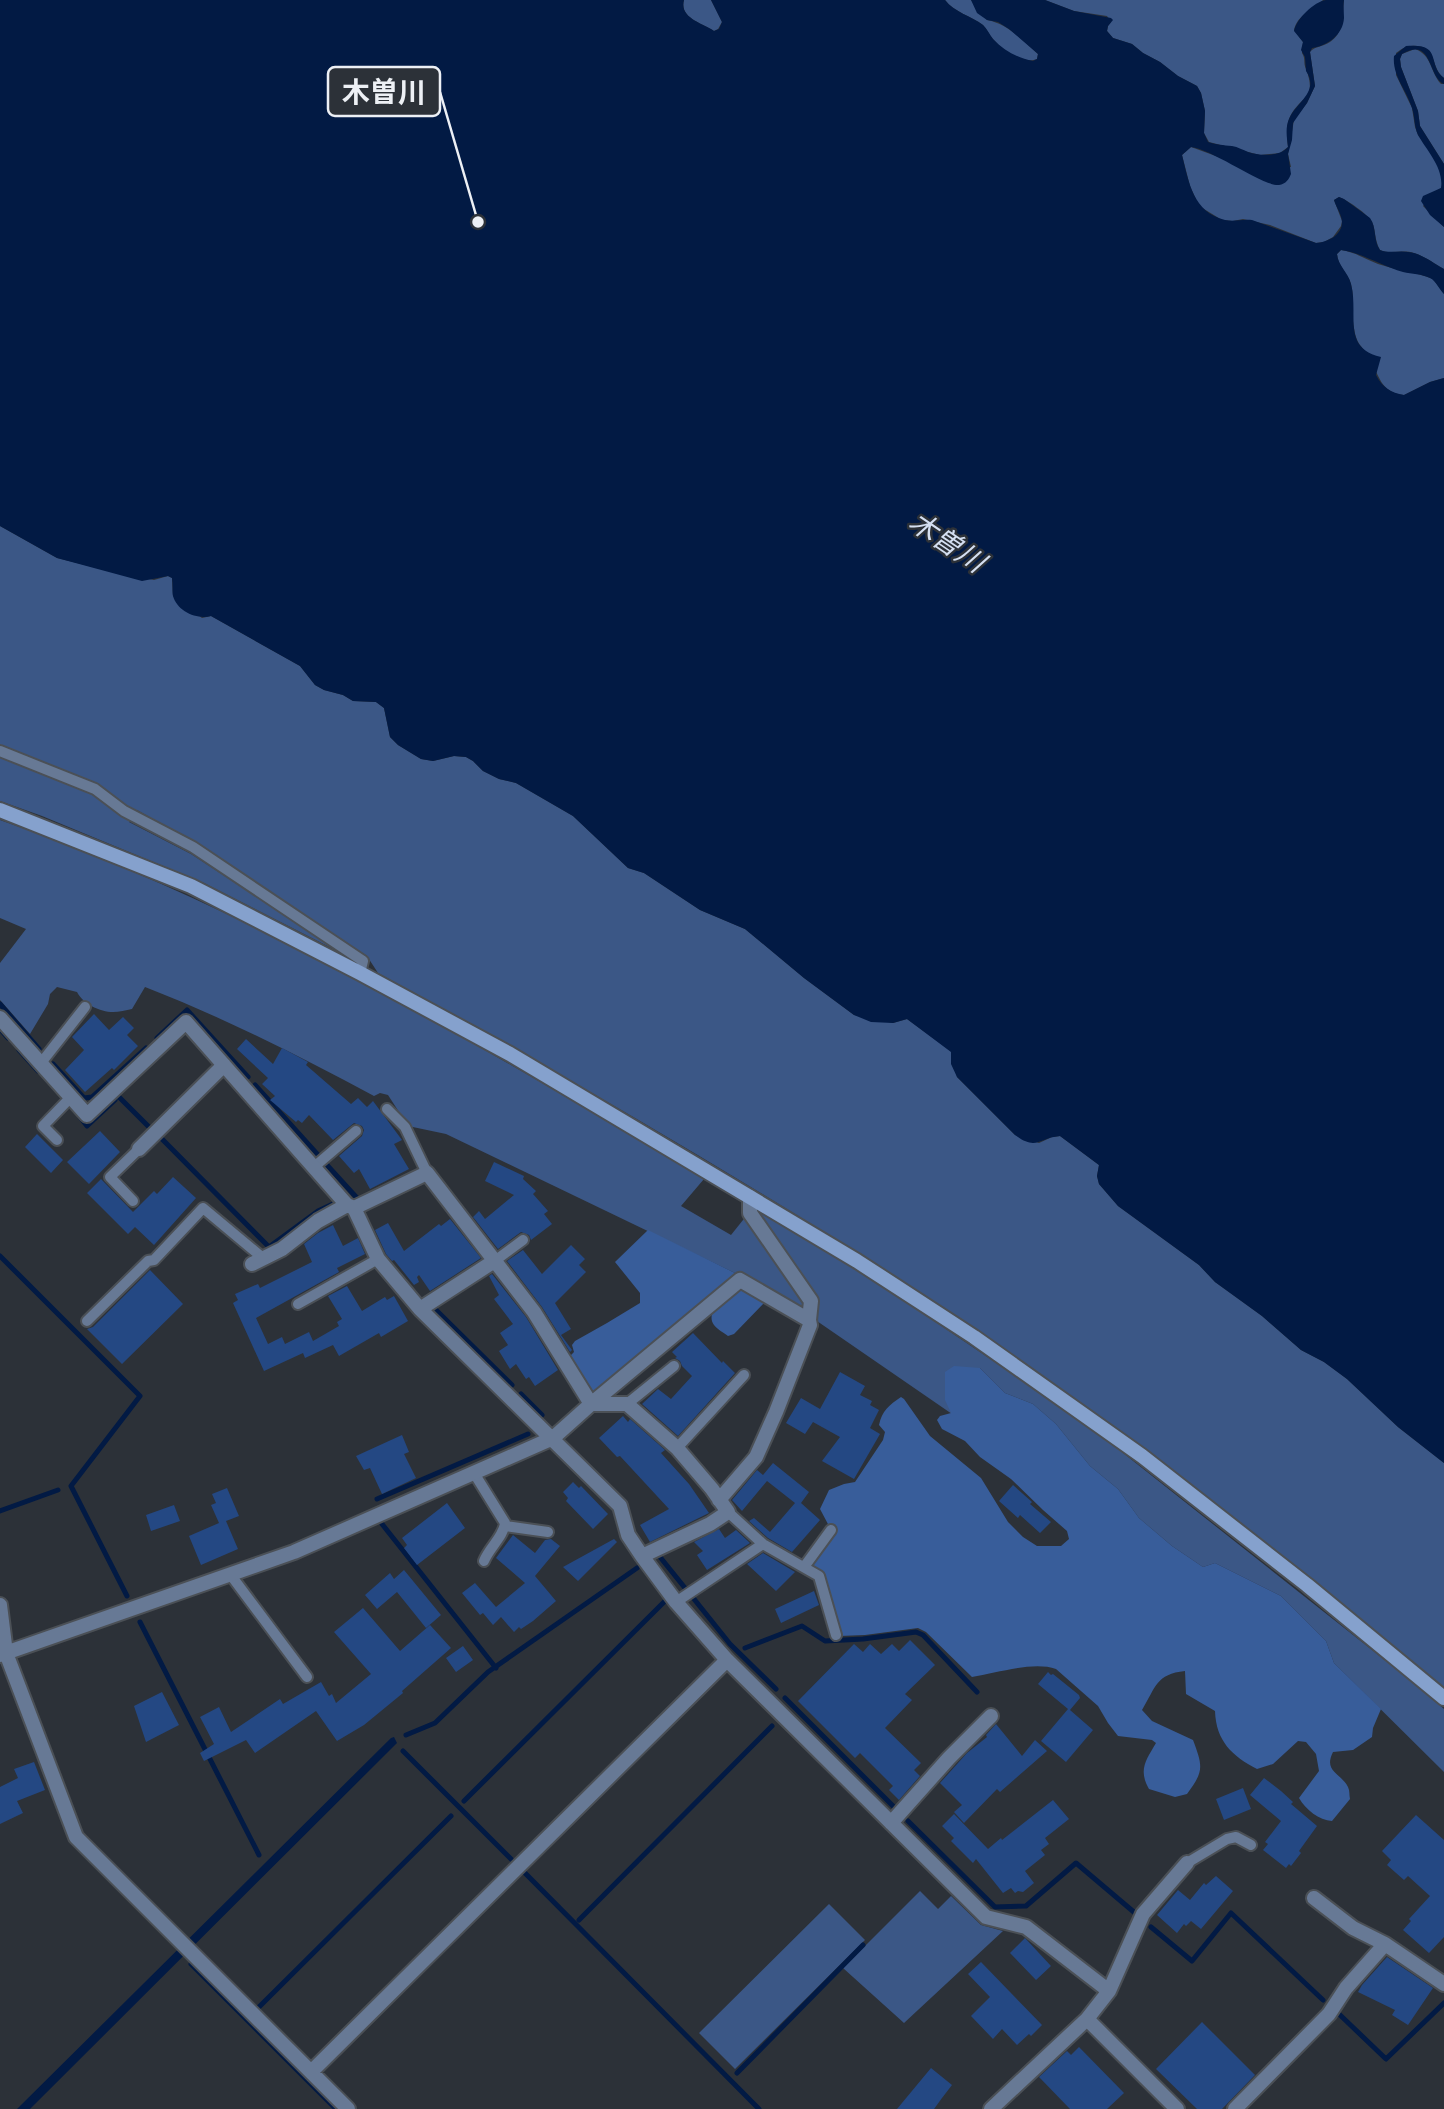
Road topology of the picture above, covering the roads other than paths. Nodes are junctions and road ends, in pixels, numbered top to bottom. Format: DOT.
graph roads {
  1 [pos="0,751"];
  2 [pos="0,810"];
  3 [pos="360,973"];
  4 [pos="85,1007"];
  5 [pos="0,1018"];
  6 [pos="41,1063"];
  7 [pos="224,1065"];
  8 [pos="71,1097"];
  9 [pos="387,1109"];
  10 [pos="356,1131"];
  11 [pos="57,1140"];
  12 [pos="139,1149"];
  13 [pos="314,1167"];
  14 [pos="427,1172"];
  15 [pos="751,1196"];
  16 [pos="133,1201"];
  17 [pos="351,1207"];
  18 [pos="523,1240"];
  19 [pos="378,1259"];
  20 [pos="257,1261"];
  21 [pos="496,1261"];
  22 [pos="298,1304"];
  23 [pos="420,1309"];
  24 [pos="809,1320"];
  25 [pos="87,1321"];
  26 [pos="674,1366"];
  27 [pos="744,1375"];
  28 [pos="591,1404"];
  29 [pos="627,1404"];
  30 [pos="553,1438"];
  31 [pos="677,1448"];
  32 [pos="474,1473"];
  33 [pos="723,1506"];
  34 [pos="505,1526"];
  35 [pos="831,1530"];
  36 [pos="548,1532"];
  37 [pos="763,1544"];
  38 [pos="642,1556"];
  39 [pos="484,1561"];
  40 [pos="804,1567"];
  41 [pos="230,1574"];
  42 [pos="676,1602"];
  43 [pos="0,1605"];
  44 [pos="836,1635"];
  45 [pos="3,1654"];
  46 [pos="727,1660"];
  47 [pos="307,1677"];
  48 [pos="1444,1698"];
  49 [pos="991,1716"];
  50 [pos="891,1823"];
  51 [pos="1251,1844"];
  52 [pos="1187,1863"];
  53 [pos="1314,1898"];
  54 [pos="1385,1944"];
  55 [pos="1444,1984"];
  56 [pos="1109,1991"];
  57 [pos="1087,2019"];
  58 [pos="311,2072"];
  59 [pos="348,2109"];
  60 [pos="991,2109"];
  61 [pos="1177,2109"];
  62 [pos="1235,2109"];
  1 -- 3 [label="lane"];
  2 -- 3 [label="street"];
  3 -- 15 [label="street"];
  4 -- 6 [label="lane"];
  5 -- 6 [label="street"];
  6 -- 8 [label="street"];
  7 -- 8 [label="street"];
  7 -- 12 [label="street"];
  7 -- 13 [label="street"];
  8 -- 11 [label="lane"];
  9 -- 14 [label="lane"];
  10 -- 13 [label="lane"];
  12 -- 16 [label="lane"];
  13 -- 17 [label="street"];
  14 -- 17 [label="street"];
  14 -- 21 [label="street"];
  15 -- 24 [label="street"];
  15 -- 48 [label="street"];
  17 -- 19 [label="street"];
  17 -- 20 [label="street"];
  18 -- 21 [label="lane"];
  19 -- 22 [label="lane"];
  19 -- 23 [label="street"];
  20 -- 25 [label="lane"];
  21 -- 23 [label="street"];
  21 -- 28 [label="street"];
  23 -- 30 [label="street"];
  24 -- 28 [label="street"];
  24 -- 33 [label="street"];
  26 -- 29 [label="lane"];
  27 -- 31 [label="lane"];
  28 -- 29 [label="street"];
  28 -- 30 [label="street"];
  29 -- 31 [label="street"];
  30 -- 32 [label="street"];
  30 -- 38 [label="street"];
  31 -- 33 [label="street"];
  32 -- 34 [label="lane"];
  32 -- 41 [label="street"];
  33 -- 37 [label="lane"];
  33 -- 38 [label="street"];
  34 -- 36 [label="lane"];
  34 -- 39 [label="lane"];
  35 -- 40 [label="lane"];
  37 -- 40 [label="lane"];
  37 -- 42 [label="lane"];
  38 -- 42 [label="street"];
  40 -- 44 [label="lane"];
  41 -- 45 [label="street"];
  41 -- 47 [label="lane"];
  42 -- 46 [label="street"];
  43 -- 45 [label="street"];
  45 -- 58 [label="street"];
  46 -- 50 [label="street"];
  46 -- 58 [label="street"];
  49 -- 50 [label="street"];
  50 -- 56 [label="street"];
  51 -- 52 [label="lane"];
  52 -- 56 [label="street"];
  53 -- 54 [label="street"];
  54 -- 55 [label="street"];
  54 -- 62 [label="street"];
  56 -- 57 [label="street"];
  57 -- 60 [label="street"];
  57 -- 61 [label="street"];
  58 -- 59 [label="street"];
}
